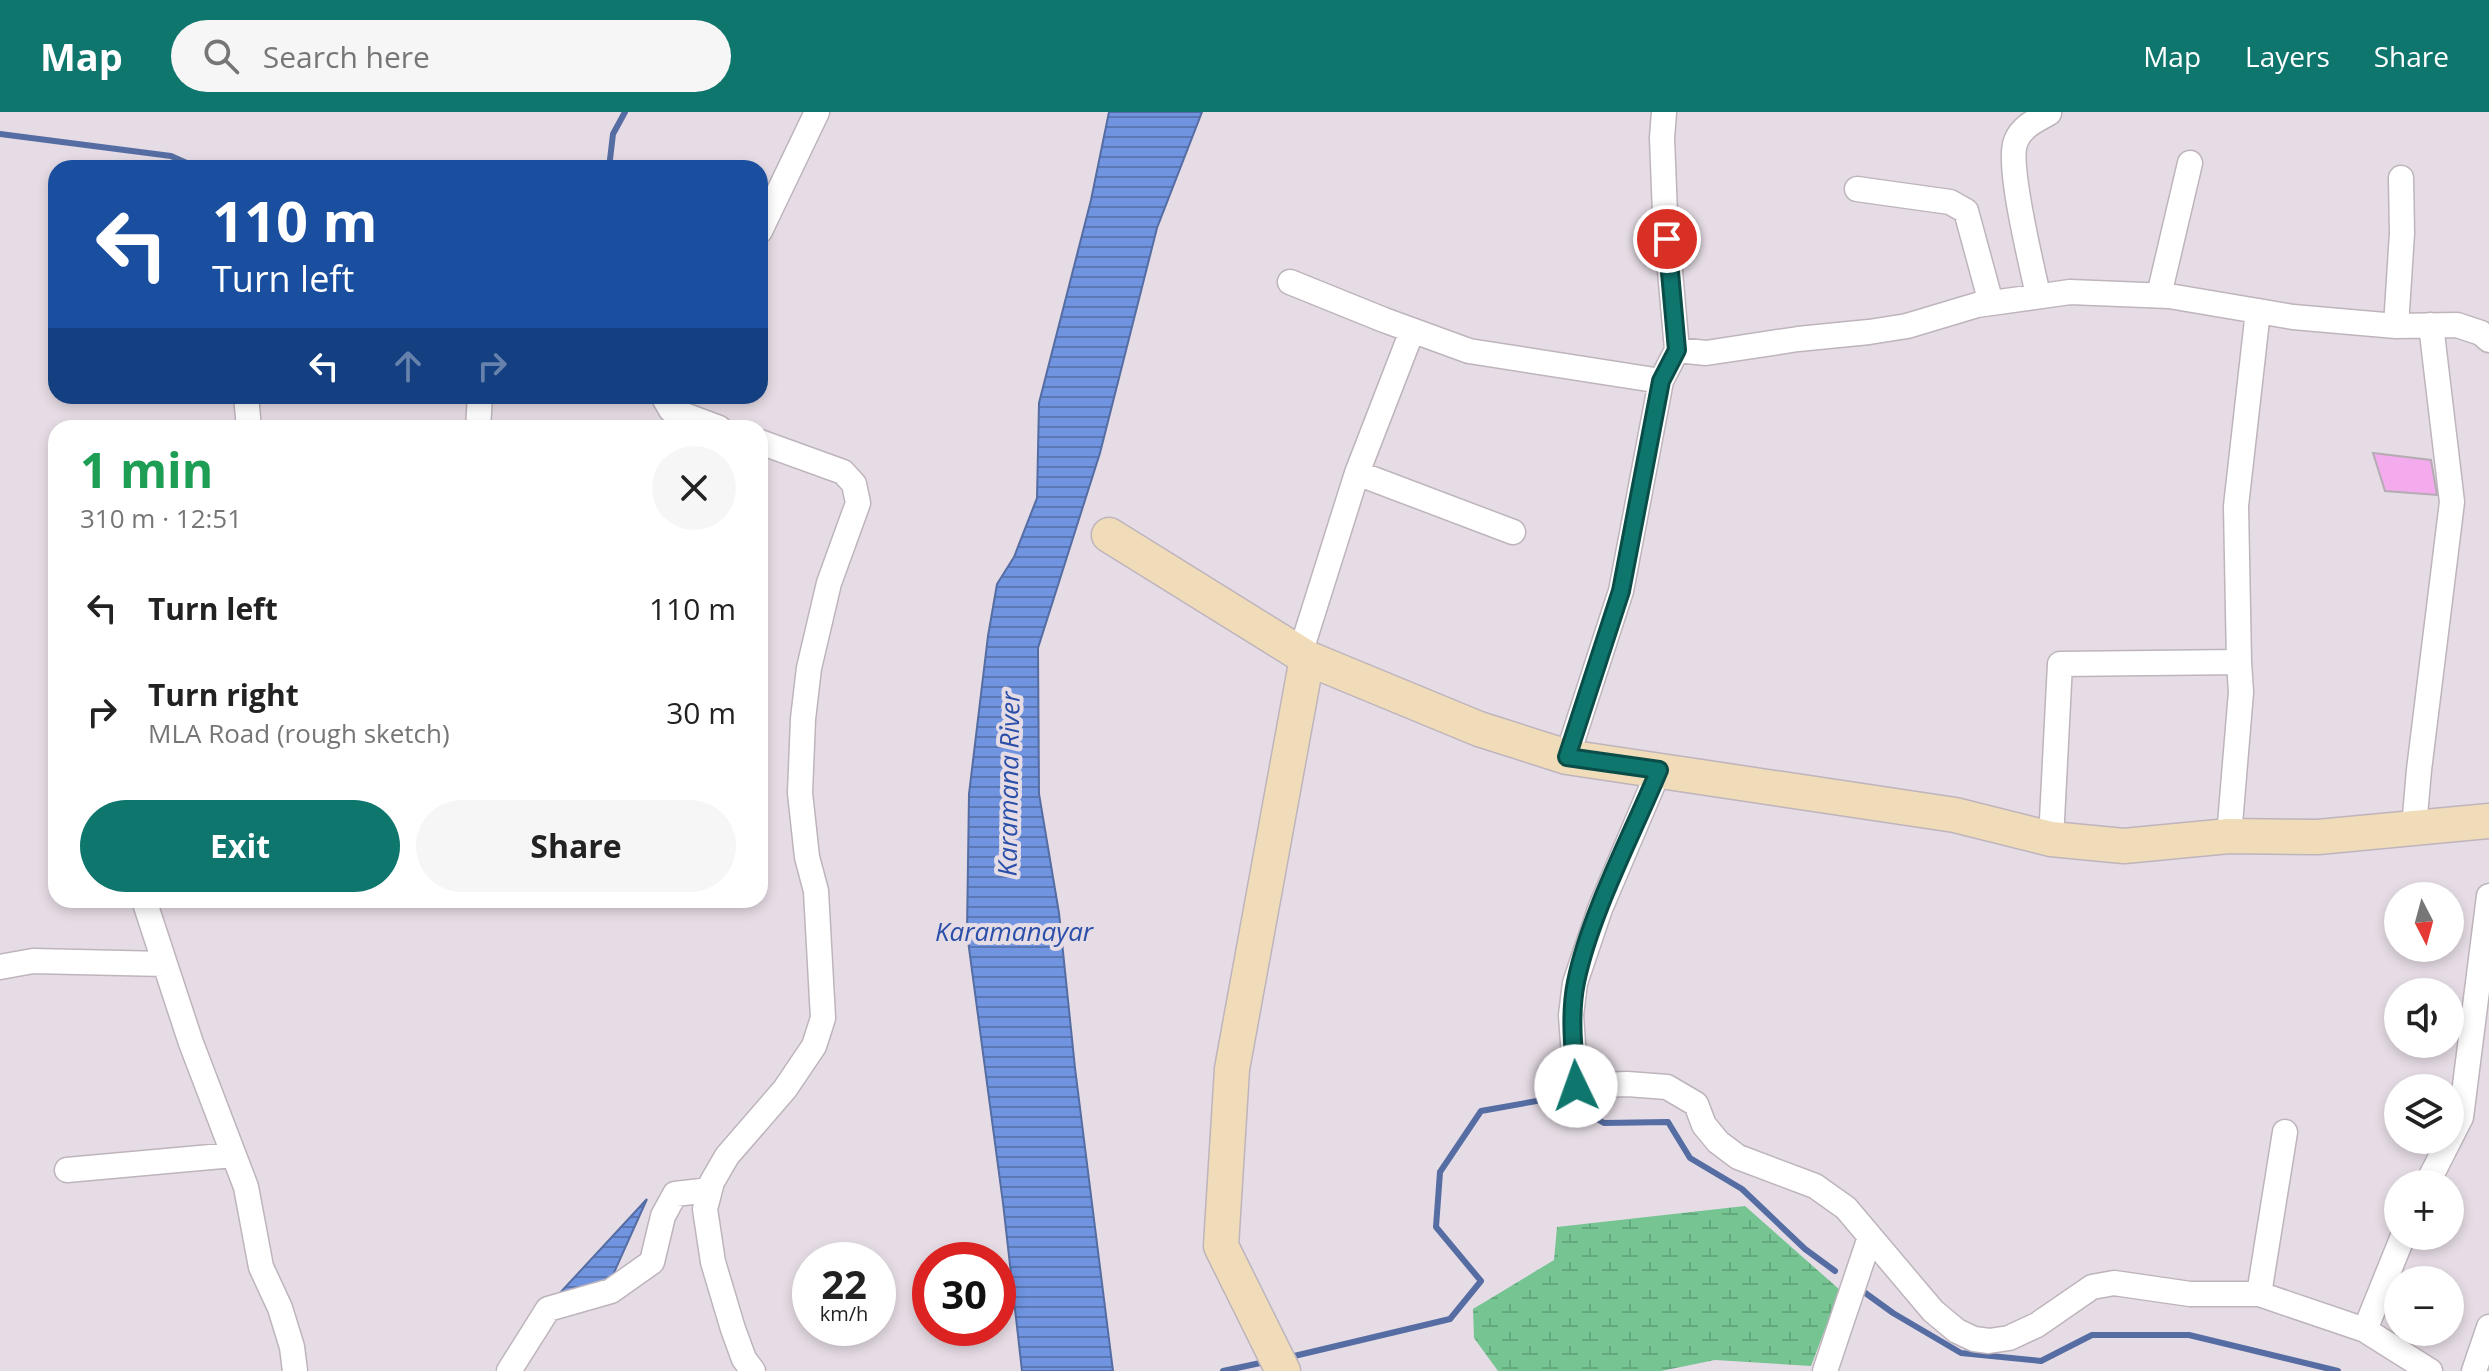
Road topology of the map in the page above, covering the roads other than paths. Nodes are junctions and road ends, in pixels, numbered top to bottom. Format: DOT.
graph roads {
  1 [pos="817,112"];
  2 [pos="1664,112"];
  3 [pos="2049,113"];
  4 [pos="2190,163"];
  5 [pos="2401,178"];
  6 [pos="1857,189"];
  7 [pos="768,214"];
  8 [pos="1290,282"];
  9 [pos="2038,295"];
  10 [pos="2159,295"];
  11 [pos="1991,303"];
  12 [pos="2258,311"];
  13 [pos="2431,325"];
  14 [pos="2396,326"];
  15 [pos="1412,331"];
  16 [pos="2489,340"];
  17 [pos="1677,350"];
  18 [pos="1661,381"];
  19 [pos="668,404"];
  20 [pos="698,420"];
  21 [pos="768,445"];
  22 [pos="1357,473"];
  23 [pos="1513,532"];
  24 [pos="1109,535"];
  25 [pos="1303,656"];
  26 [pos="2239,662"];
  27 [pos="1567,757"];
  28 [pos="1659,770"];
  29 [pos="2489,821"];
  30 [pos="2414,827"];
  31 [pos="2229,836"];
  32 [pos="2051,839"];
  33 [pos="2489,896"];
  34 [pos="147,908"];
  35 [pos="165,964"];
  36 [pos="0,967"];
  37 [pos="2285,1132"];
  38 [pos="233,1155"];
  39 [pos="67,1170"];
  40 [pos="2434,1170"];
  41 [pos="710,1190"];
  42 [pos="1870,1237"];
  43 [pos="2397,1250"];
  44 [pos="2259,1294"];
  45 [pos="2489,1327"];
  46 [pos="2365,1330"];
  47 [pos="295,1371"];
  48 [pos="509,1371"];
  49 [pos="753,1371"];
  50 [pos="1283,1371"];
  51 [pos="1825,1371"];
  52 [pos="2430,1371"];
  53 [pos="2474,1371"];
  1 -- 7 [label="street"];
  2 -- 17 [label="street"];
  3 -- 9 [label="street"];
  4 -- 10 [label="street"];
  5 -- 14 [label="street"];
  6 -- 11 [label="street"];
  8 -- 15 [label="street"];
  9 -- 10 [label="street"];
  9 -- 11 [label="street"];
  10 -- 12 [label="street"];
  11 -- 17 [label="street"];
  12 -- 14 [label="street"];
  12 -- 26 [label="street"];
  13 -- 14 [label="street"];
  13 -- 16 [label="street"];
  13 -- 30 [label="street"];
  15 -- 18 [label="street"];
  15 -- 22 [label="street"];
  17 -- 18 [label="street"];
  18 -- 27 [label="street"];
  19 -- 20 [label="street"];
  21 -- 41 [label="street"];
  22 -- 23 [label="street"];
  22 -- 25 [label="street"];
  24 -- 25 [label="street"];
  25 -- 27 [label="street"];
  25 -- 50 [label="street"];
  26 -- 31 [label="street"];
  26 -- 32 [label="street"];
  27 -- 28 [label="street"];
  28 -- 32 [label="street"];
  28 -- 42 [label="street"];
  29 -- 30 [label="street"];
  30 -- 31 [label="street"];
  31 -- 32 [label="street"];
  33 -- 40 [label="street"];
  34 -- 35 [label="street"];
  35 -- 36 [label="street"];
  35 -- 38 [label="street"];
  37 -- 44 [label="street"];
  38 -- 39 [label="street"];
  38 -- 47 [label="street"];
  41 -- 48 [label="street"];
  41 -- 49 [label="street"];
  42 -- 44 [label="street"];
  42 -- 51 [label="street"];
  43 -- 46 [label="street"];
  44 -- 46 [label="street"];
  45 -- 53 [label="street"];
  46 -- 52 [label="street"];
}
